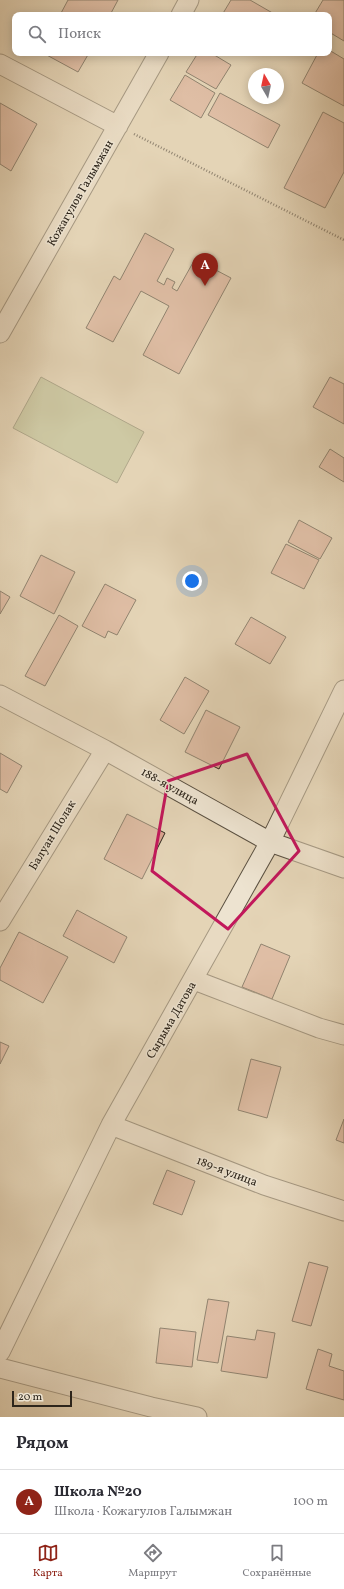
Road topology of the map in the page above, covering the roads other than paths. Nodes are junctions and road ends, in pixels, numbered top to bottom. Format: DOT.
graph roads {
  1 [pos="189,0"];
  2 [pos="183,12"];
  3 [pos="157,56"];
  4 [pos="0,64"];
  5 [pos="118,126"];
  6 [pos="0,333"];
  7 [pos="344,690"];
  8 [pos="0,695"];
  9 [pos="105,750"];
  10 [pos="270,842"];
  11 [pos="344,868"];
  12 [pos="0,921"];
  13 [pos="194,980"];
  14 [pos="344,1036"];
  15 [pos="111,1125"];
  16 [pos="344,1211"];
  17 [pos="0,1352"];
  18 [pos="0,1368"];
  19 [pos="151,1412"];
  20 [pos="197,1417"];
  1 -- 2 [label="street"];
  3 -- 5 [label="street, Кожагулов Галымжан"];
  4 -- 5 [label="street"];
  5 -- 6 [label="street, Кожагулов Галымжан"];
  7 -- 10 [label="street, Сырыма Датова"];
  8 -- 9 [label="street, 188-я улица"];
  9 -- 10 [label="street, 188-я улица"];
  9 -- 12 [label="street, Балуан Шолак"];
  10 -- 11 [label="street, 188-я улица"];
  10 -- 13 [label="street, Сырыма Датова"];
  13 -- 14 [label="street"];
  13 -- 15 [label="street, Сырыма Датова"];
  15 -- 16 [label="street, 189-я улица"];
  15 -- 17 [label="street, Сырыма Датова"];
  18 -- 19 [label="street"];
  19 -- 20 [label="street"];
}
